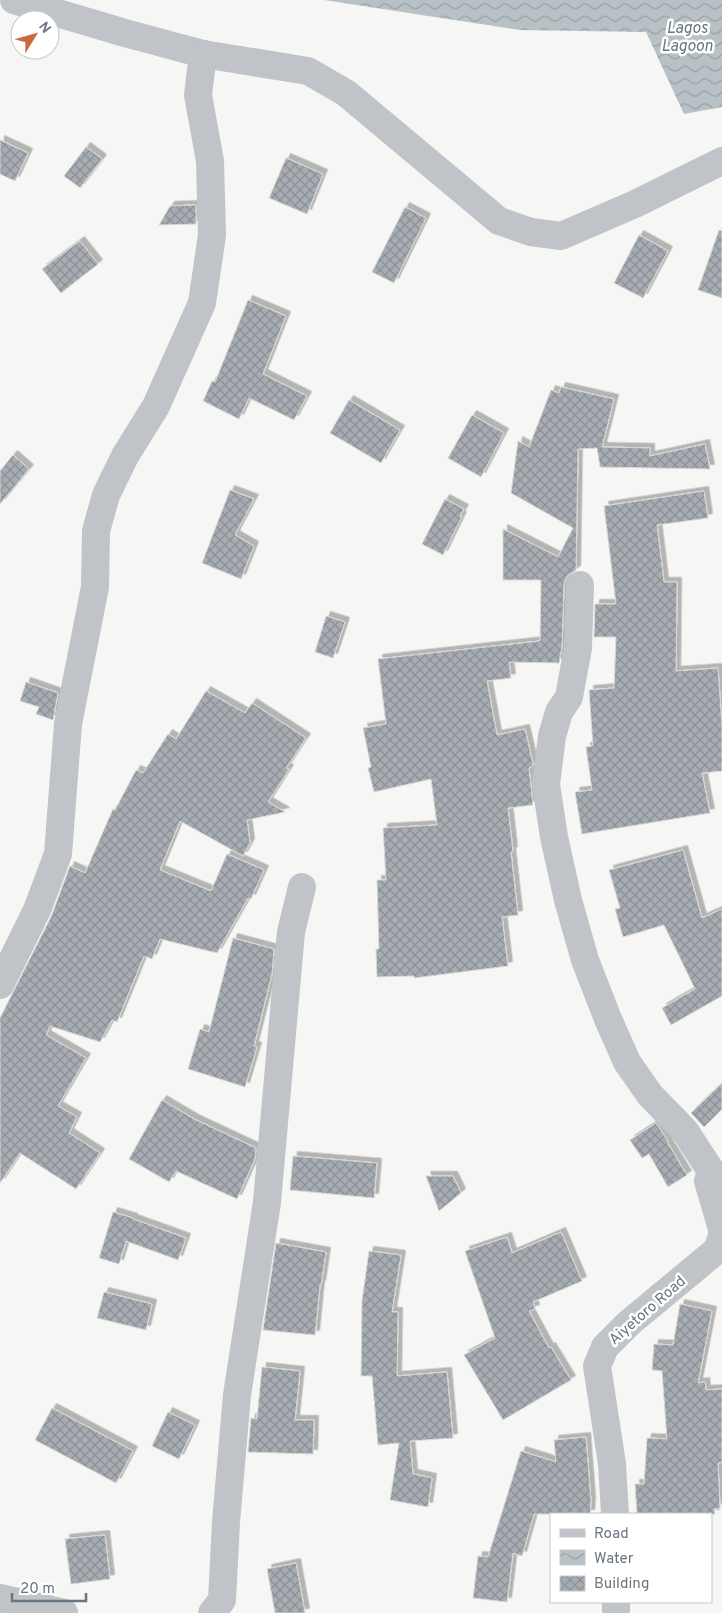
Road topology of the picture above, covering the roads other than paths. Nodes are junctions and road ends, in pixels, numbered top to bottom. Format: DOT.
graph roads {
  1 [pos="14,0"];
  2 [pos="203,54"];
  3 [pos="722,161"];
  4 [pos="580,585"];
  5 [pos="302,887"];
  6 [pos="0,985"];
  7 [pos="716,1176"];
  8 [pos="722,1229"];
  9 [pos="722,1236"];
  10 [pos="615,1513"];
  11 [pos="0,1598"];
  12 [pos="64,1613"];
  13 [pos="212,1613"];
  1 -- 2 [label="street"];
  2 -- 3 [label="street"];
  2 -- 6 [label="street"];
  4 -- 7 [label="street"];
  5 -- 13 [label="street"];
  7 -- 8 [label="street"];
  9 -- 10 [label="street, Aiyetoro Road"];
  11 -- 12 [label="street"];
}
